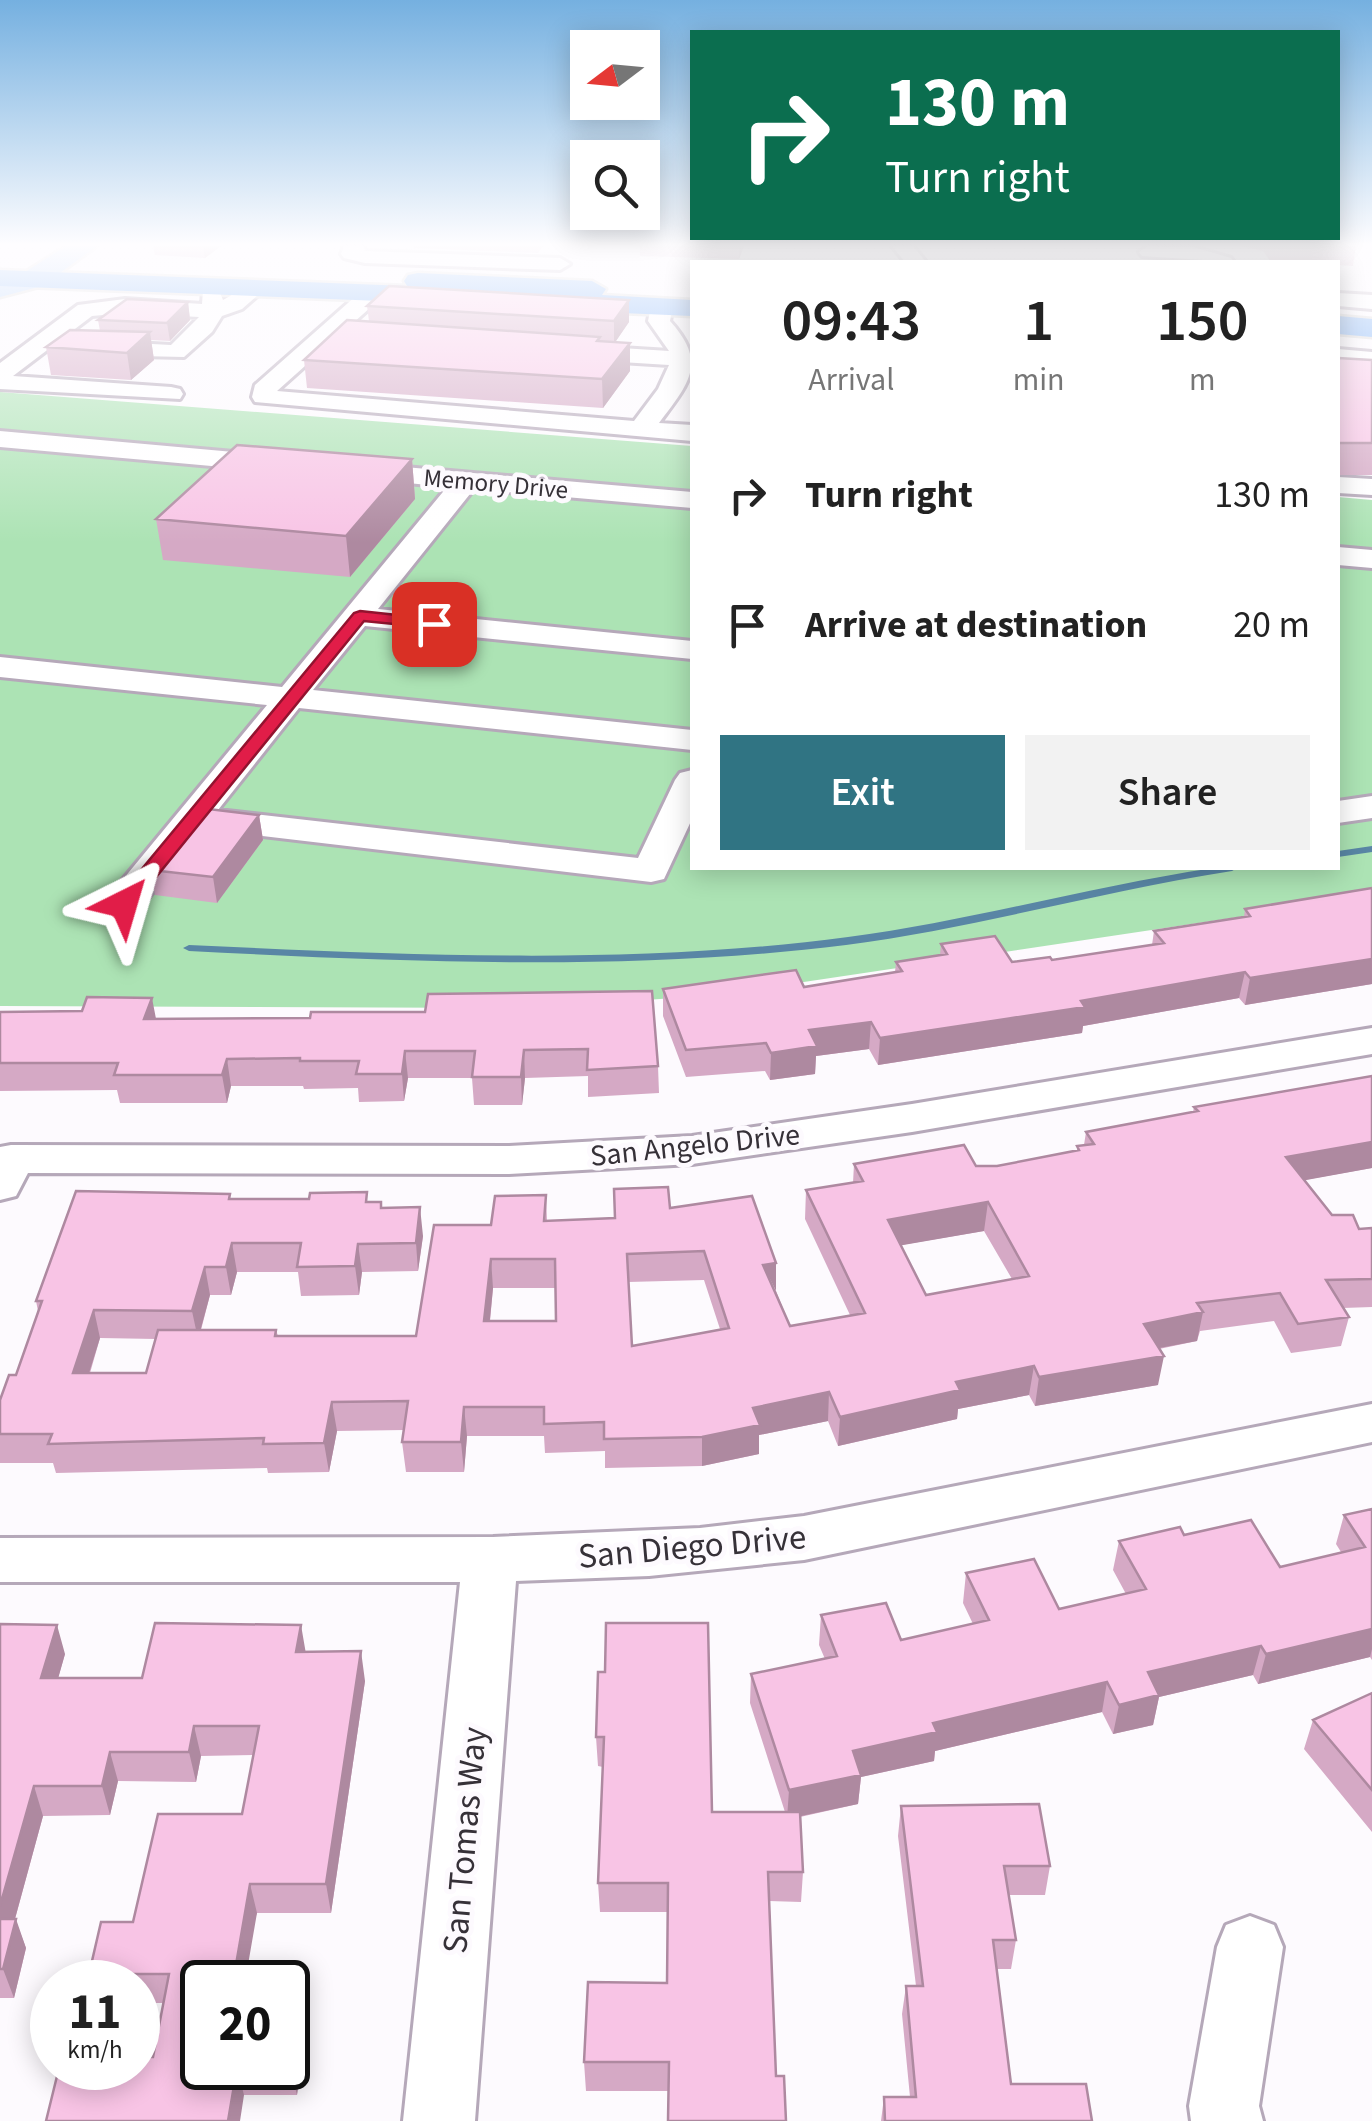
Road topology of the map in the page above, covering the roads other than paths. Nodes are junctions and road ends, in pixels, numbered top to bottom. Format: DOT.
graph roads {
  1 [pos="36,345"];
  2 [pos="184,345"];
  3 [pos="312,345"];
  4 [pos="685,348"];
  5 [pos="555,351"];
  6 [pos="1340,356"];
  7 [pos="1372,359"];
  8 [pos="0,374"];
  9 [pos="0,382"];
  10 [pos="171,394"];
  11 [pos="641,429"];
  12 [pos="690,433"];
  13 [pos="0,440"];
  14 [pos="466,481"];
  15 [pos="1340,485"];
  16 [pos="1372,487"];
  17 [pos="690,500"];
  18 [pos="1340,556"];
  19 [pos="1372,559"];
  20 [pos="360,616"];
  21 [pos="690,650"];
  22 [pos="0,667"];
  23 [pos="293,697"];
  24 [pos="690,740"];
  25 [pos="690,784"];
  26 [pos="1372,807"];
  27 [pos="1340,812"];
  28 [pos="197,818"];
  29 [pos="124,904"];
  30 [pos="1372,1040"];
  31 [pos="5,1172"];
  32 [pos="1372,1423"];
  33 [pos="0,1560"];
  34 [pos="490,1560"];
  35 [pos="1250,1947"];
  36 [pos="439,2121"];
  37 [pos="1227,2121"];
  1 -- 2 [label="street"];
  1 -- 8 [label="street"];
  3 -- 11 [label="street"];
  4 -- 5 [label="street"];
  4 -- 11 [label="street"];
  6 -- 7 [label="street"];
  9 -- 10 [label="street"];
  11 -- 12 [label="street"];
  13 -- 14 [label="street, Memory Drive"];
  14 -- 17 [label="street, Memory Drive"];
  14 -- 20 [label="street"];
  15 -- 16 [label="street"];
  18 -- 19 [label="street"];
  20 -- 21 [label="street"];
  20 -- 23 [label="street"];
  22 -- 23 [label="street"];
  23 -- 24 [label="street"];
  23 -- 28 [label="street"];
  25 -- 28 [label="street"];
  26 -- 27 [label="street"];
  28 -- 29 [label="street"];
  30 -- 31 [label="street, San Angelo Drive"];
  32 -- 34 [label="street, San Diego Drive"];
  33 -- 34 [label="street, San Diego Drive"];
  34 -- 36 [label="street, San Tomas Way"];
  35 -- 37 [label="street"];
}
